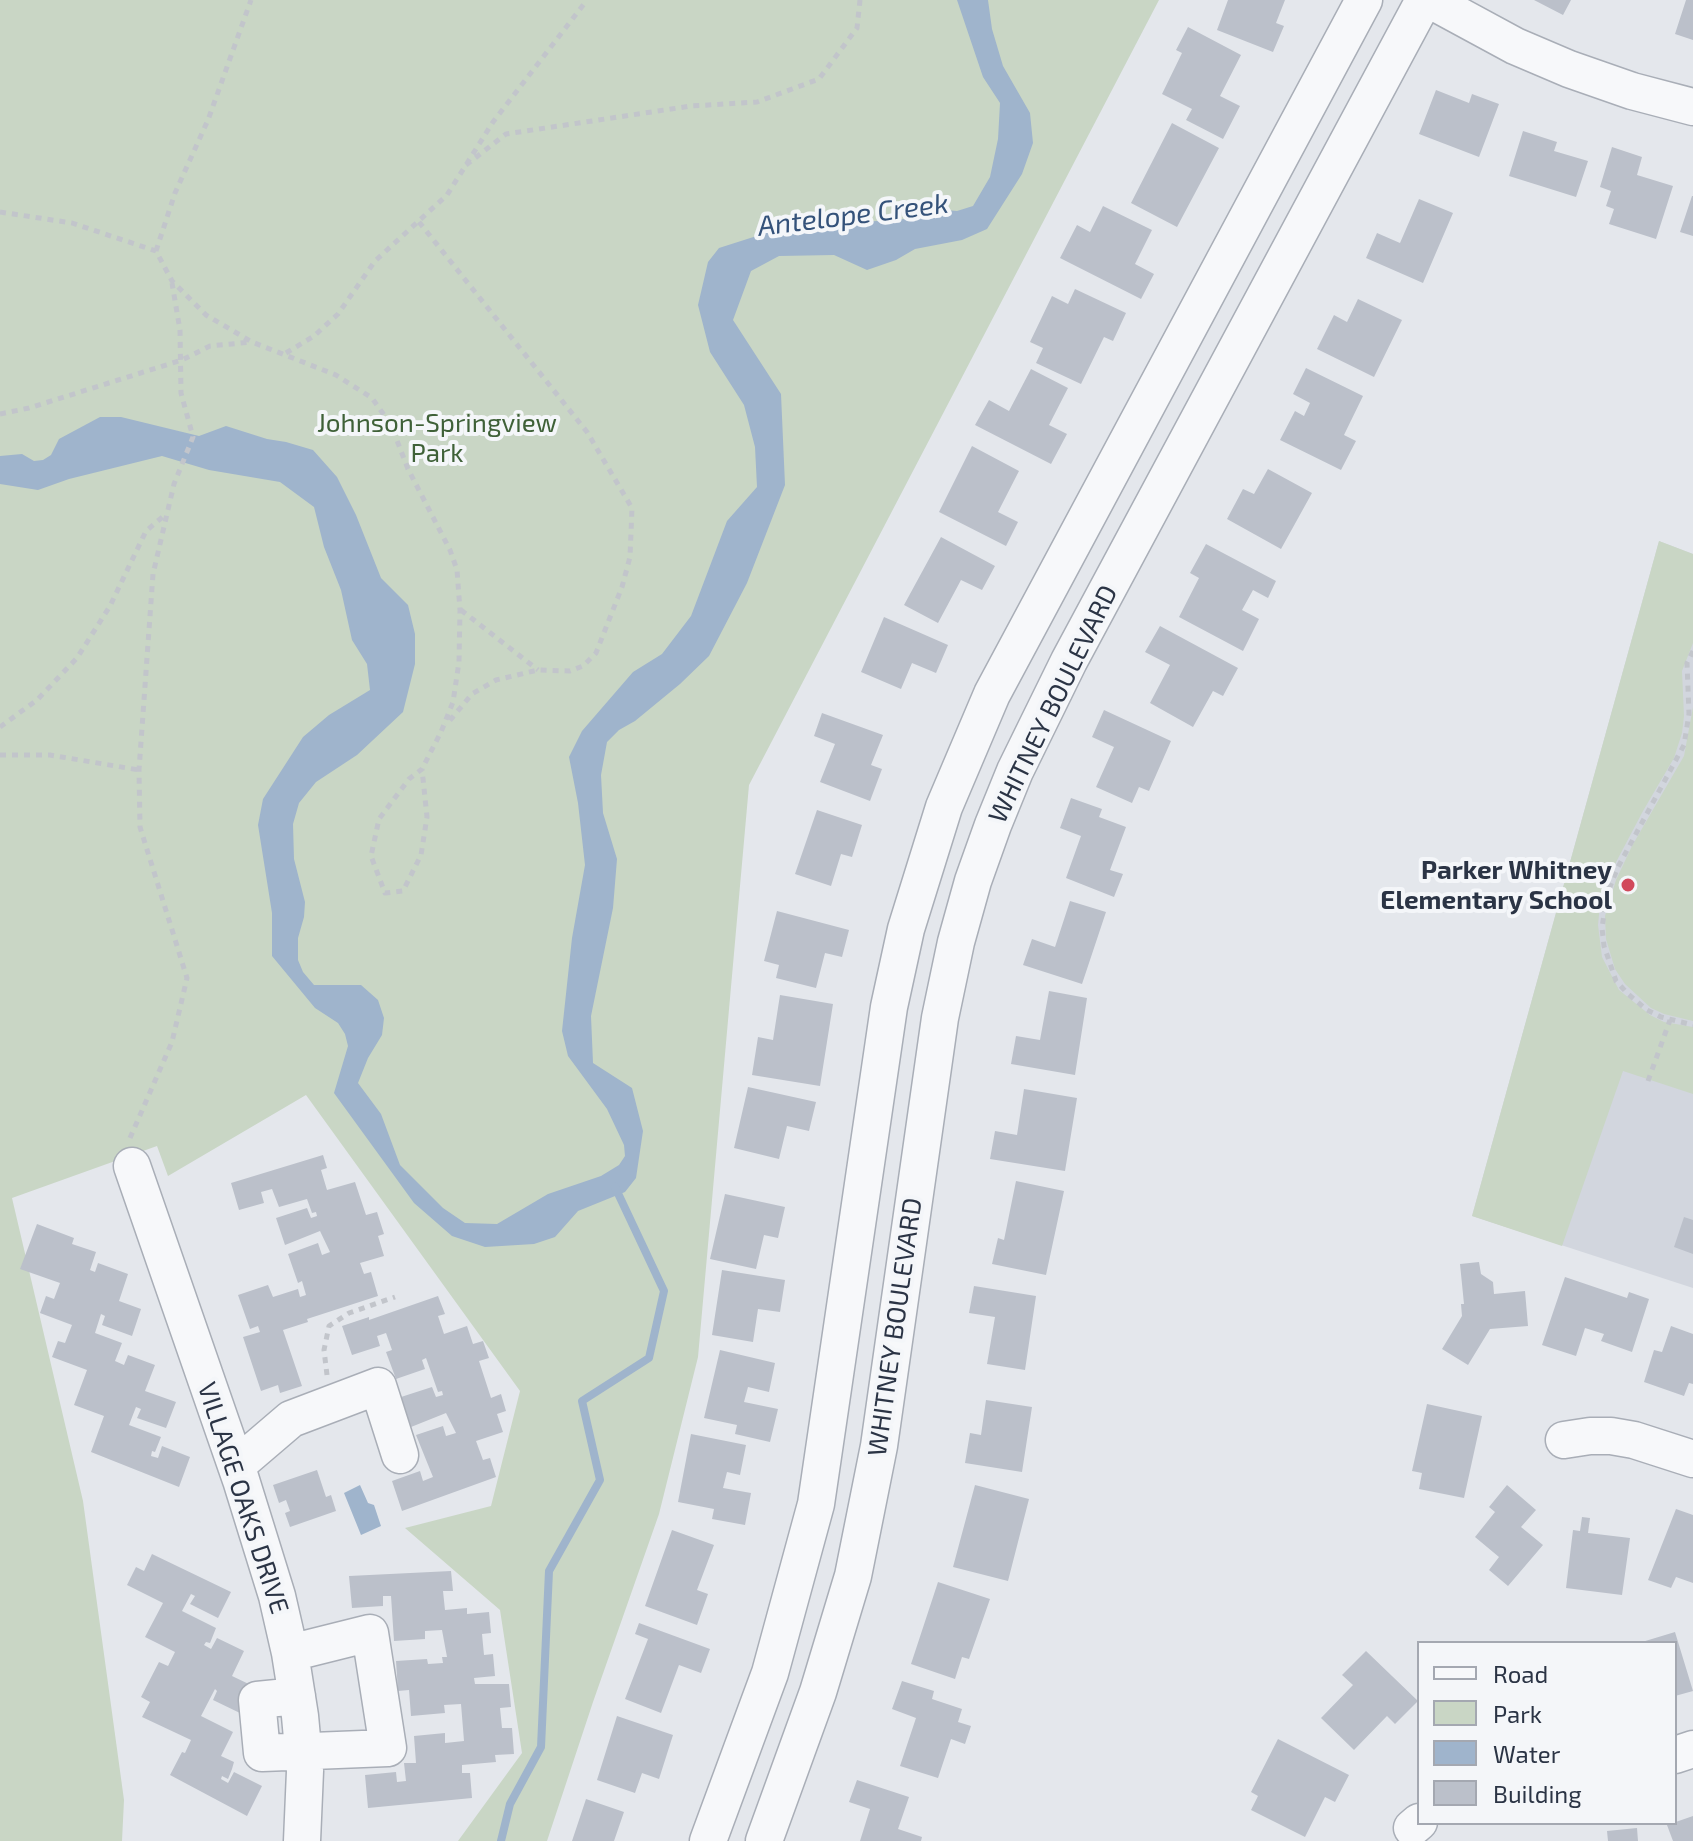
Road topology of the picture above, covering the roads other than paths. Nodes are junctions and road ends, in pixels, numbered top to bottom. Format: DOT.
graph roads {
  1 [pos="1364,0"];
  2 [pos="1424,0"];
  3 [pos="1430,0"];
  4 [pos="1693,107"];
  5 [pos="132,1166"];
  6 [pos="1564,1440"];
  7 [pos="400,1455"];
  8 [pos="1693,1459"];
  9 [pos="236,1466"];
  10 [pos="290,1653"];
  11 [pos="303,1750"];
  12 [pos="302,1841"];
  13 [pos="708,1841"];
  14 [pos="764,1841"];
  1 -- 13 [label="street, WHITNEY BOULEVARD"];
  2 -- 14 [label="street, WHITNEY BOULEVARD"];
  3 -- 4 [label="street"];
  5 -- 9 [label="street, VILLAGE OAKS DRIVE"];
  6 -- 8 [label="street"];
  7 -- 9 [label="street"];
  9 -- 10 [label="street, VILLAGE OAKS DRIVE"];
  10 -- 11 [label="street, VILLAGE OAKS DRIVE"];
  10 -- 11 [label="street"];
  11 -- 12 [label="street, VILLAGE OAKS DRIVE"];
}
